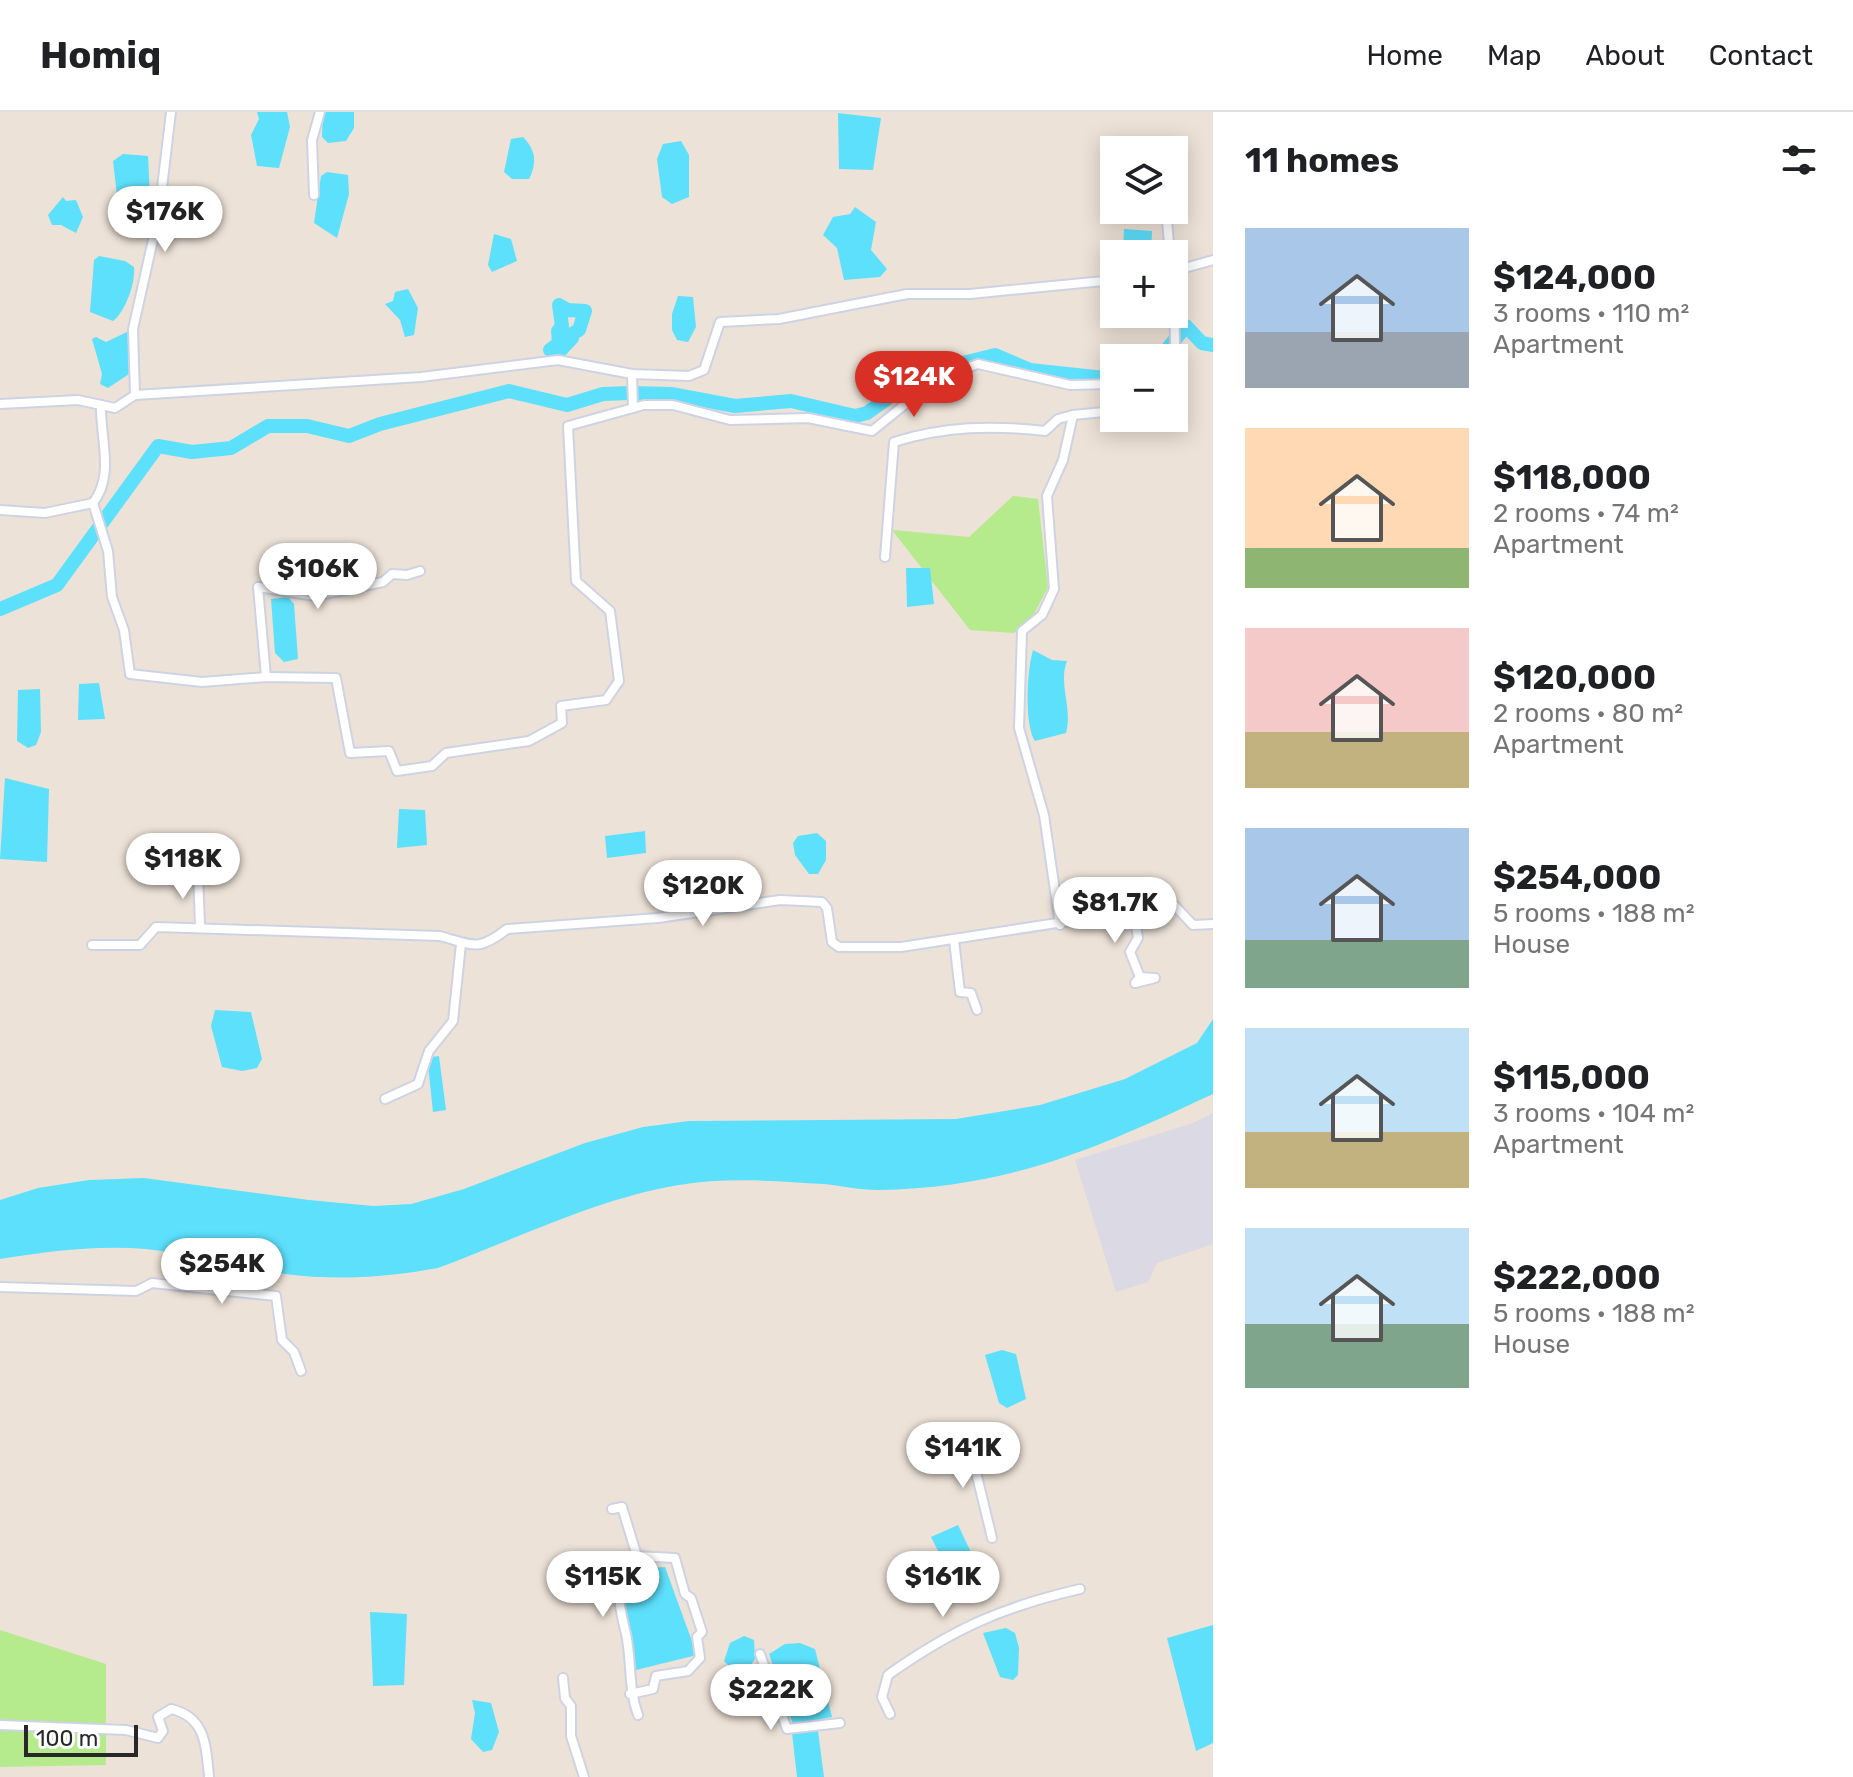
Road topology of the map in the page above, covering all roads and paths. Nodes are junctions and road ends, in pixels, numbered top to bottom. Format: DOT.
graph roads {
  1 [pos="171,112"];
  2 [pos="320,112"];
  3 [pos="314,195"];
  4 [pos="1213,260"];
  5 [pos="1188,267"];
  6 [pos="1100,281"];
  7 [pos="632,374"];
  8 [pos="1100,384"];
  9 [pos="135,395"];
  10 [pos="0,404"];
  11 [pos="634,404"];
  12 [pos="101,405"];
  13 [pos="1100,412"];
  14 [pos="1073,415"];
  15 [pos="93,503"];
  16 [pos="0,510"];
  17 [pos="885,557"];
  18 [pos="420,571"];
  19 [pos="266,677"];
  20 [pos="198,874"];
  21 [pos="1134,913"];
  22 [pos="1213,924"];
  23 [pos="1060,925"];
  24 [pos="200,926"];
  25 [pos="954,940"];
  26 [pos="461,944"];
  27 [pos="92,945"];
  28 [pos="1140,977"];
  29 [pos="977,1010"];
  30 [pos="385,1099"];
  31 [pos="0,1287"];
  32 [pos="301,1371"];
  33 [pos="974,1434"];
  34 [pos="612,1509"];
  35 [pos="992,1538"];
  36 [pos="636,1556"];
  37 [pos="1080,1589"];
  38 [pos="760,1654"];
  39 [pos="563,1678"];
  40 [pos="630,1694"];
  41 [pos="890,1714"];
  42 [pos="638,1715"];
  43 [pos="840,1723"];
  44 [pos="0,1725"];
  45 [pos="209,1777"];
  46 [pos="584,1777"];
  1 -- 9 [label="street"];
  2 -- 3 [label="street"];
  4 -- 5 [label="street"];
  6 -- 7 [label="street"];
  7 -- 9 [label="street"];
  7 -- 11 [label="street"];
  8 -- 11 [label="street"];
  9 -- 12 [label="street"];
  10 -- 12 [label="street"];
  11 -- 19 [label="street"];
  12 -- 15 [label="street"];
  13 -- 14 [label="street"];
  14 -- 17 [label="street"];
  14 -- 23 [label="street"];
  15 -- 16 [label="street"];
  15 -- 19 [label="street"];
  18 -- 19 [label="street"];
  20 -- 24 [label="street"];
  21 -- 22 [label="street"];
  21 -- 23 [label="street"];
  21 -- 28 [label="street"];
  23 -- 25 [label="street"];
  24 -- 26 [label="street"];
  24 -- 27 [label="street"];
  25 -- 26 [label="street"];
  25 -- 29 [label="street"];
  26 -- 30 [label="street"];
  31 -- 32 [label="street"];
  33 -- 35 [label="street"];
  34 -- 36 [label="street"];
  36 -- 40 [label="street"];
  36 -- 40 [label="street"];
  37 -- 41 [label="street"];
  38 -- 43 [label="street"];
  39 -- 46 [label="street"];
  40 -- 42 [label="street"];
  44 -- 45 [label="street"];
}
